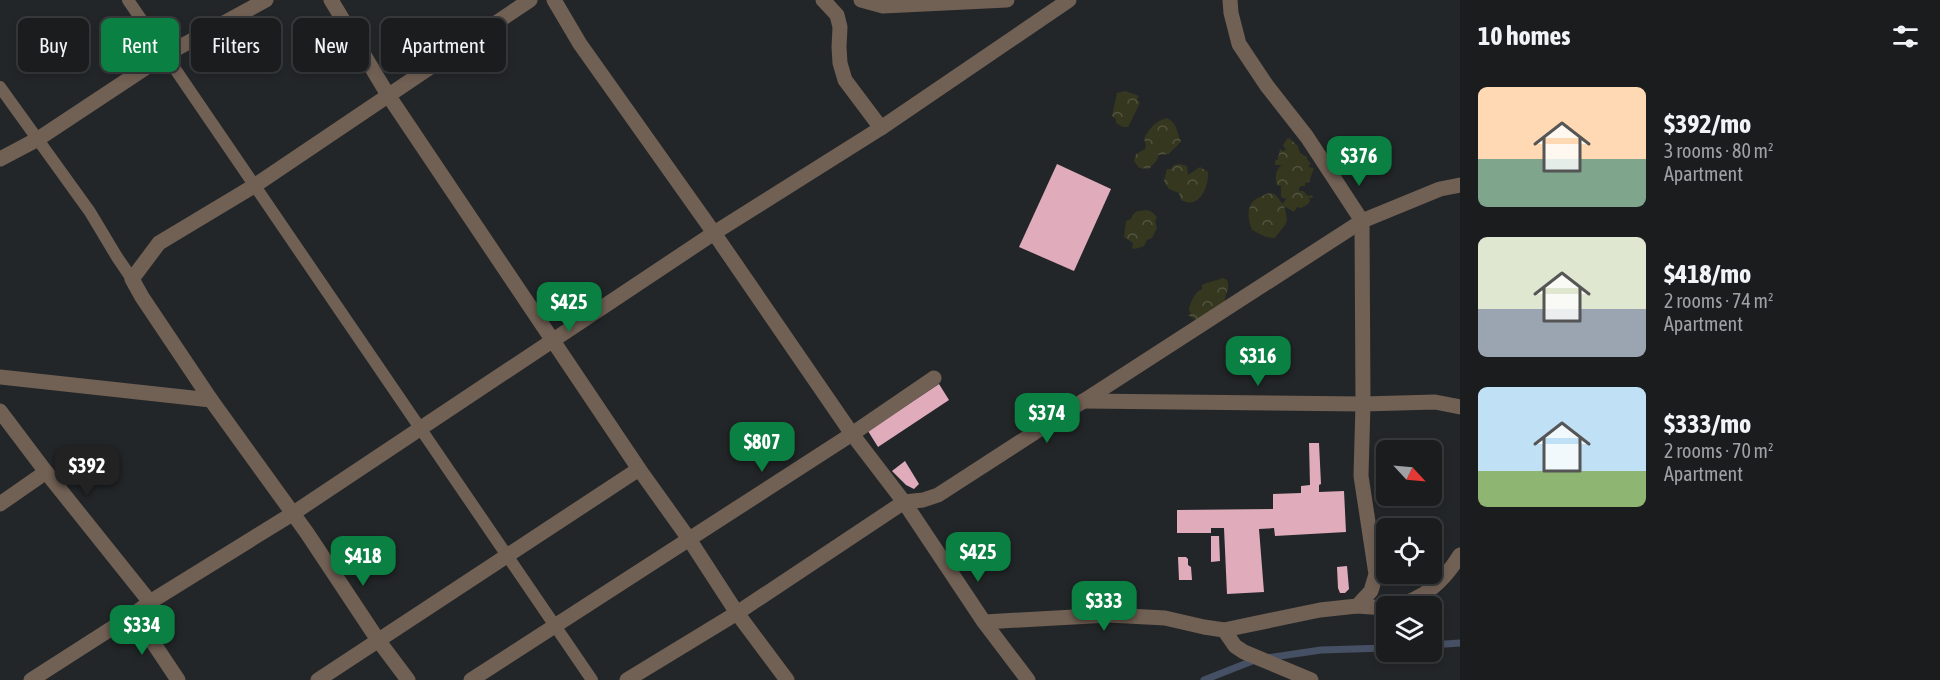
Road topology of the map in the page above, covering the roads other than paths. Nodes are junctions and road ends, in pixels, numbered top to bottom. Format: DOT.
graph roads {
  1 [pos="128,0"];
  2 [pos="266,0"];
  3 [pos="331,0"];
  4 [pos="530,0"];
  5 [pos="554,0"];
  6 [pos="823,0"];
  7 [pos="861,0"];
  8 [pos="1007,0"];
  9 [pos="1069,0"];
  10 [pos="1230,0"];
  11 [pos="140,18"];
  12 [pos="179,47"];
  13 [pos="139,72"];
  14 [pos="177,72"];
  15 [pos="0,87"];
  16 [pos="388,95"];
  17 [pos="881,128"];
  18 [pos="38,139"];
  19 [pos="0,159"];
  20 [pos="1460,185"];
  21 [pos="254,186"];
  22 [pos="1362,221"];
  23 [pos="714,233"];
  24 [pos="132,279"];
  25 [pos="554,340"];
  26 [pos="0,377"];
  27 [pos="934,378"];
  28 [pos="211,400"];
  29 [pos="1082,401"];
  30 [pos="1363,404"];
  31 [pos="1460,407"];
  32 [pos="0,411"];
  33 [pos="421,429"];
  34 [pos="852,434"];
  35 [pos="639,469"];
  36 [pos="46,472"];
  37 [pos="904,502"];
  38 [pos="0,504"];
  39 [pos="292,514"];
  40 [pos="689,539"];
  41 [pos="1460,555"];
  42 [pos="507,557"];
  43 [pos="1422,596"];
  44 [pos="150,602"];
  45 [pos="1357,606"];
  46 [pos="1376,607"];
  47 [pos="737,613"];
  48 [pos="134,614"];
  49 [pos="984,622"];
  50 [pos="554,627"];
  51 [pos="1224,630"];
  52 [pos="378,640"];
  53 [pos="31,680"];
  54 [pos="178,680"];
  55 [pos="318,680"];
  56 [pos="408,680"];
  57 [pos="471,680"];
  58 [pos="592,680"];
  59 [pos="627,680"];
  60 [pos="787,680"];
  61 [pos="1028,680"];
  62 [pos="1311,680"];
  1 -- 11 [label="lane"];
  2 -- 12 [label="street"];
  3 -- 16 [label="street"];
  4 -- 16 [label="street"];
  5 -- 23 [label="street"];
  6 -- 17 [label="street"];
  7 -- 8 [label="street"];
  9 -- 17 [label="street"];
  10 -- 22 [label="street"];
  13 -- 18 [label="street"];
  14 -- 21 [label="lane"];
  15 -- 18 [label="lane"];
  16 -- 21 [label="street"];
  16 -- 25 [label="street"];
  17 -- 23 [label="street"];
  18 -- 19 [label="street"];
  18 -- 24 [label="lane"];
  20 -- 22 [label="street"];
  21 -- 24 [label="street"];
  21 -- 33 [label="lane"];
  22 -- 29 [label="street"];
  22 -- 30 [label="street"];
  23 -- 25 [label="street"];
  23 -- 34 [label="street"];
  24 -- 28 [label="street"];
  25 -- 33 [label="street"];
  25 -- 35 [label="street"];
  26 -- 28 [label="street"];
  27 -- 34 [label="street"];
  28 -- 39 [label="street"];
  29 -- 30 [label="street"];
  29 -- 37 [label="street"];
  30 -- 31 [label="street"];
  30 -- 45 [label="street"];
  32 -- 36 [label="street"];
  33 -- 39 [label="street"];
  33 -- 42 [label="lane"];
  34 -- 37 [label="street"];
  34 -- 40 [label="street"];
  35 -- 40 [label="street"];
  35 -- 42 [label="street"];
  36 -- 38 [label="street"];
  36 -- 44 [label="street"];
  37 -- 47 [label="street"];
  37 -- 49 [label="street"];
  39 -- 44 [label="street"];
  39 -- 52 [label="street"];
  40 -- 47 [label="street"];
  40 -- 50 [label="street"];
  41 -- 43 [label="street"];
  42 -- 50 [label="lane"];
  42 -- 52 [label="street"];
  44 -- 48 [label="street"];
  45 -- 46 [label="street"];
  45 -- 51 [label="street"];
  47 -- 59 [label="street"];
  47 -- 60 [label="street"];
  48 -- 53 [label="street"];
  48 -- 54 [label="street"];
  49 -- 51 [label="street"];
  49 -- 61 [label="street"];
  50 -- 57 [label="street"];
  50 -- 58 [label="lane"];
  51 -- 62 [label="street"];
  52 -- 55 [label="street"];
  52 -- 56 [label="street"];
}
